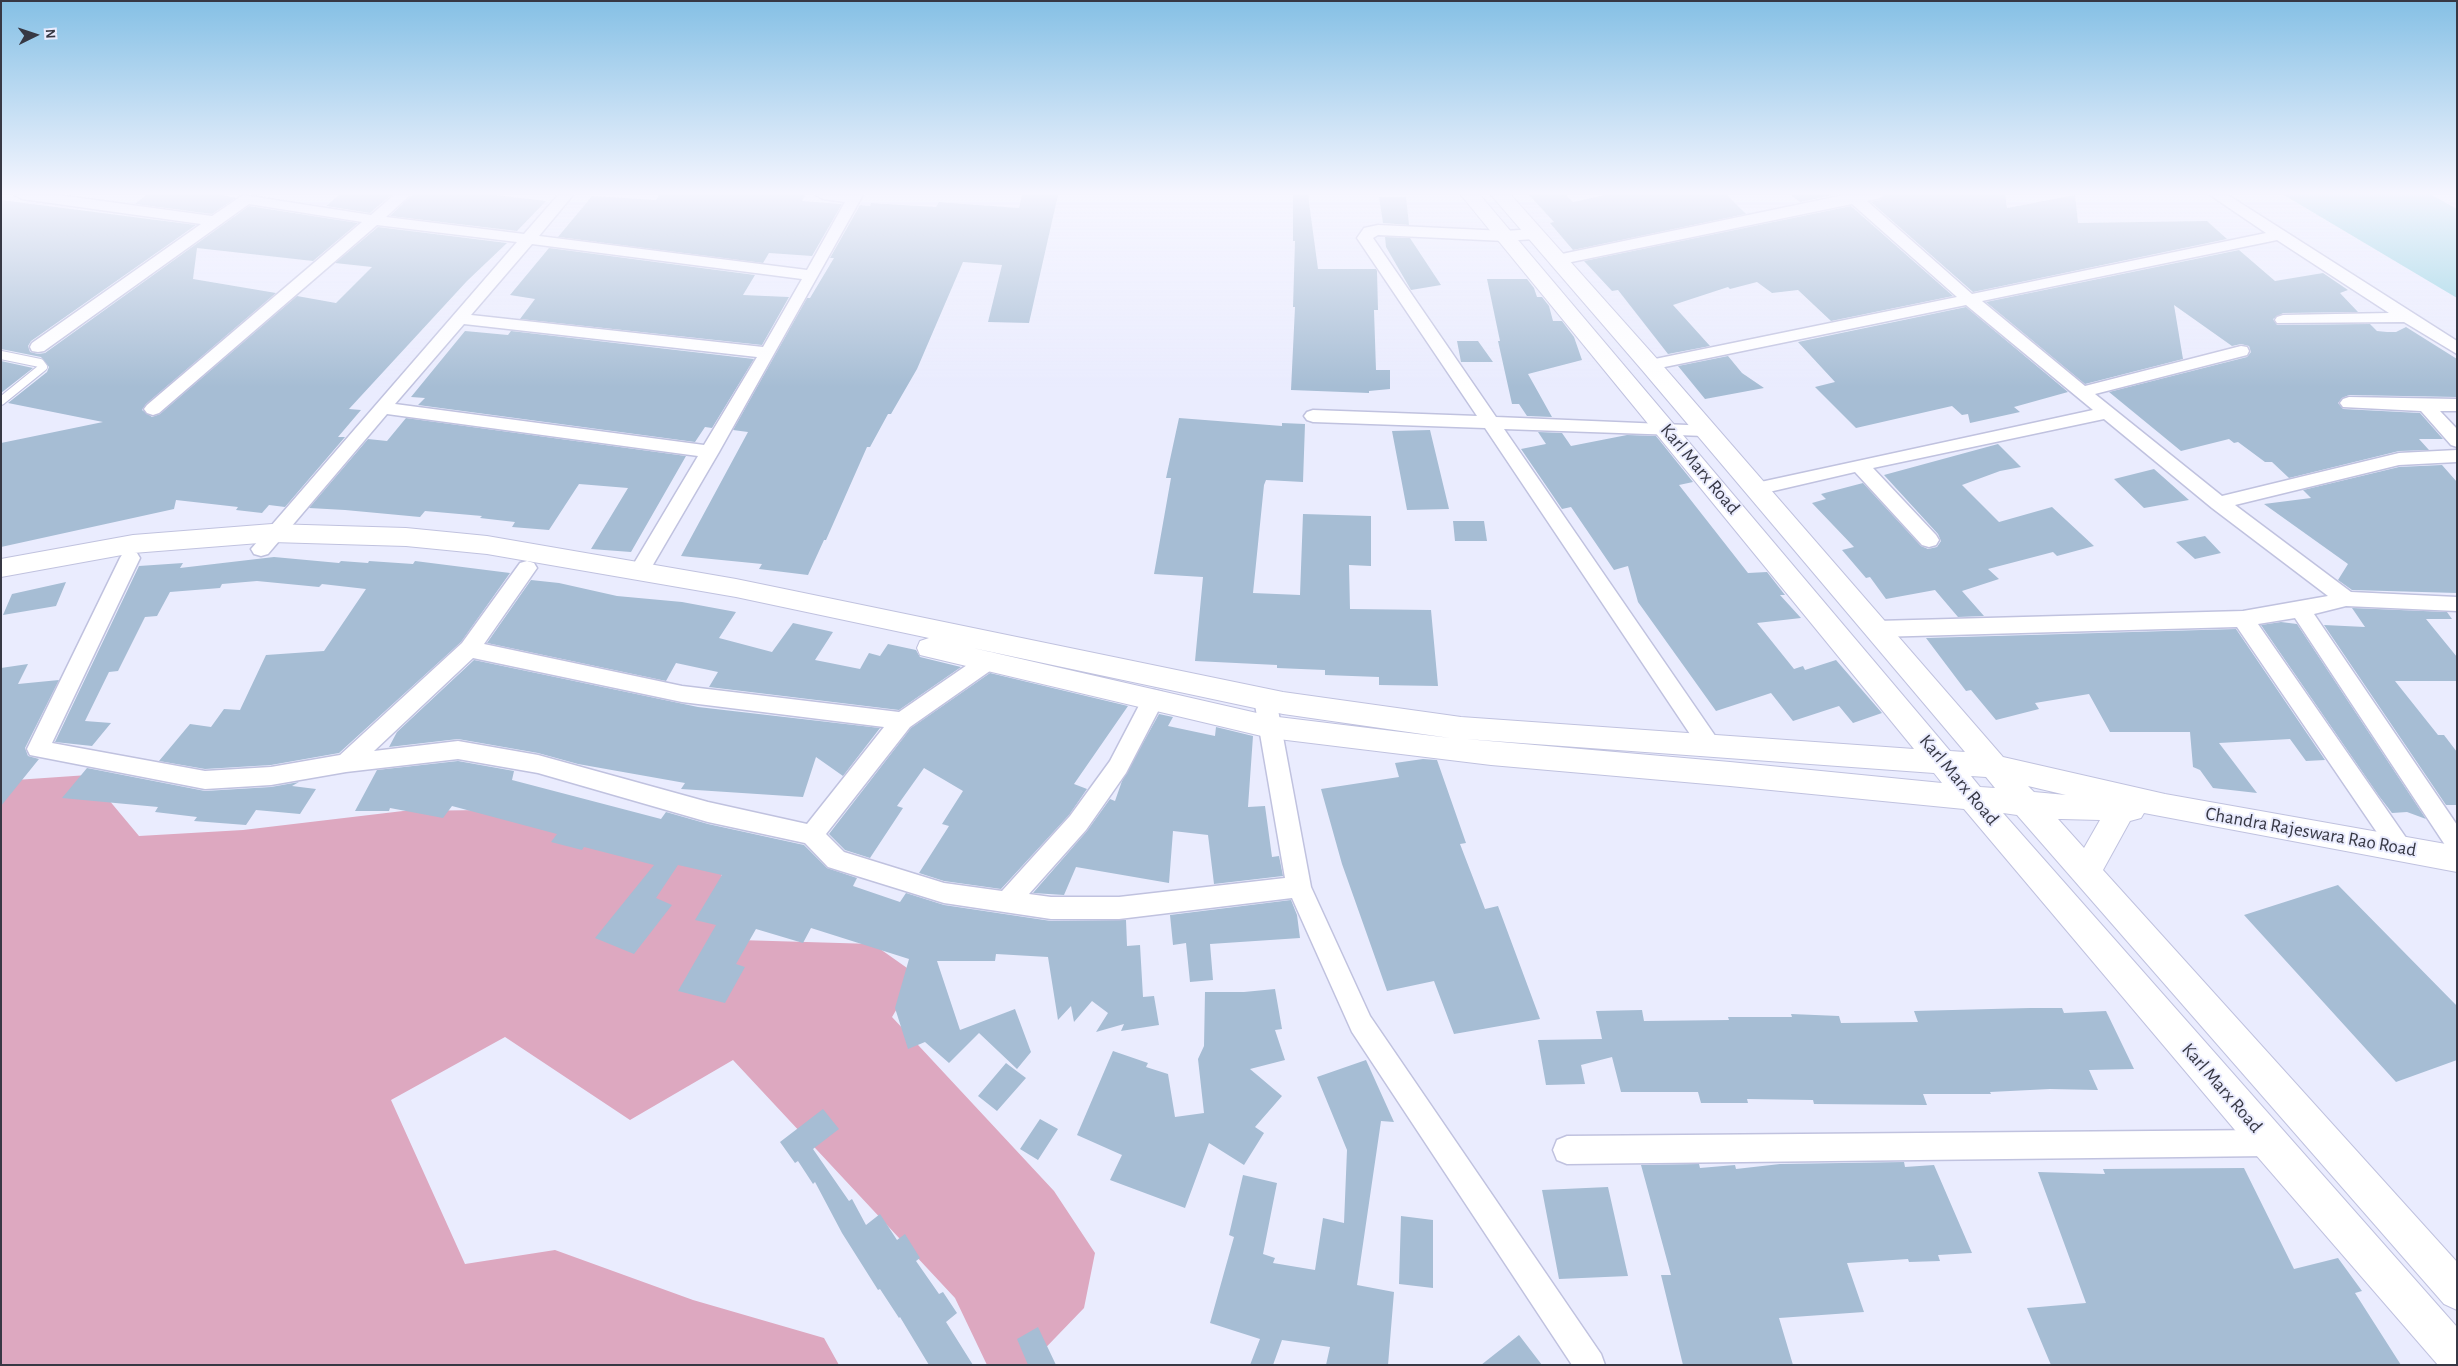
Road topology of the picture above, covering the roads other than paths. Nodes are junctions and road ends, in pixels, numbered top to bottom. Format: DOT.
graph roads {
  1 [pos="162,259"];
  2 [pos="329,259"];
  3 [pos="511,259"];
  4 [pos="683,259"];
  5 [pos="820,259"];
  6 [pos="1379,259"];
  7 [pos="1524,259"];
  8 [pos="1563,259"];
  9 [pos="1923,259"];
  10 [pos="2166,259"];
  11 [pos="2316,259"];
  12 [pos="1557,260"];
  13 [pos="811,275"];
  14 [pos="1970,300"];
  15 [pos="2408,317"];
  16 [pos="461,319"];
  17 [pos="2283,320"];
  18 [pos="38,347"];
  19 [pos="2457,349"];
  20 [pos="2241,351"];
  21 [pos="768,353"];
  22 [pos="1,355"];
  23 [pos="1650,365"];
  24 [pos="2083,392"];
  25 [pos="1,401"];
  26 [pos="2349,403"];
  27 [pos="2457,405"];
  28 [pos="2426,406"];
  29 [pos="382,408"];
  30 [pos="153,409"];
  31 [pos="2107,413"];
  32 [pos="1313,416"];
  33 [pos="1491,422"];
  34 [pos="1666,429"];
  35 [pos="1705,430"];
  36 [pos="2457,441"];
  37 [pos="710,452"];
  38 [pos="2457,456"];
  39 [pos="1859,465"];
  40 [pos="1756,489"];
  41 [pos="2219,503"];
  42 [pos="1929,540"];
  43 [pos="266,541"];
  44 [pos="130,558"];
  45 [pos="1,568"];
  46 [pos="527,568"];
  47 [pos="640,570"];
  48 [pos="1,581"];
  49 [pos="2346,599"];
  50 [pos="2456,605"];
  51 [pos="2300,610"];
  52 [pos="2243,619"];
  53 [pos="1878,629"];
  54 [pos="469,649"];
  55 [pos="990,660"];
  56 [pos="1154,698"];
  57 [pos="1265,699"];
  58 [pos="902,720"];
  59 [pos="1270,727"];
  60 [pos="1710,746"];
  61 [pos="1942,761"];
  62 [pos="346,763"];
  63 [pos="1993,766"];
  64 [pos="1972,798"];
  65 [pos="2026,804"];
  66 [pos="2165,806"];
  67 [pos="2121,810"];
  68 [pos="812,835"];
  69 [pos="2457,844"];
  70 [pos="2401,849"];
  71 [pos="2457,859"];
  72 [pos="2086,872"];
  73 [pos="1300,888"];
  74 [pos="1007,902"];
  75 [pos="2269,1143"];
  76 [pos="1567,1150"];
  77 [pos="2457,1291"];
  78 [pos="2457,1357"];
  79 [pos="1590,1365"];
  1 -- 18 [label="street"];
  2 -- 30 [label="street"];
  3 -- 16 [label="street"];
  4 -- 13 [label="street"];
  5 -- 13 [label="street"];
  6 -- 33 [label="street"];
  7 -- 34 [label="street, Karl Marx Road"];
  8 -- 12 [label="street"];
  9 -- 14 [label="street"];
  10 -- 14 [label="street"];
  11 -- 15 [label="street"];
  12 -- 23 [label="street, Karl Marx Road"];
  13 -- 21 [label="street"];
  14 -- 23 [label="street"];
  14 -- 24 [label="street"];
  15 -- 17 [label="street"];
  15 -- 19 [label="street"];
  16 -- 21 [label="street"];
  16 -- 29 [label="street"];
  20 -- 24 [label="street"];
  21 -- 37 [label="street"];
  22 -- 25 [label="lane"];
  23 -- 35 [label="street, Karl Marx Road"];
  24 -- 31 [label="street"];
  26 -- 28 [label="street"];
  27 -- 28 [label="street"];
  28 -- 36 [label="street"];
  29 -- 37 [label="street"];
  29 -- 43 [label="street"];
  31 -- 39 [label="street"];
  31 -- 41 [label="street"];
  32 -- 33 [label="street"];
  33 -- 34 [label="street"];
  33 -- 60 [label="street"];
  34 -- 35 [label="street"];
  34 -- 61 [label="street, Karl Marx Road"];
  35 -- 40 [label="street, Karl Marx Road"];
  37 -- 47 [label="street"];
  38 -- 41 [label="street"];
  39 -- 40 [label="street"];
  39 -- 42 [label="street"];
  40 -- 53 [label="street, Karl Marx Road"];
  41 -- 49 [label="street"];
  43 -- 44 [label="street"];
  43 -- 45 [label="street"];
  43 -- 46 [label="street"];
  43 -- 47 [label="street"];
  44 -- 48 [label="street"];
  44 -- 62 [label="street"];
  46 -- 54 [label="street"];
  46 -- 55 [label="street"];
  47 -- 57 [label="street"];
  49 -- 50 [label="street"];
  49 -- 51 [label="street"];
  51 -- 52 [label="street"];
  51 -- 69 [label="street"];
  52 -- 53 [label="street"];
  52 -- 70 [label="street"];
  53 -- 63 [label="street, Karl Marx Road"];
  54 -- 58 [label="street"];
  54 -- 62 [label="street"];
  55 -- 56 [label="street"];
  55 -- 58 [label="street"];
  56 -- 59 [label="street"];
  56 -- 74 [label="street"];
  57 -- 59 [label="street"];
  57 -- 60 [label="street"];
  58 -- 68 [label="street"];
  59 -- 64 [label="street"];
  59 -- 73 [label="street"];
  60 -- 61 [label="street"];
  61 -- 63 [label="street"];
  61 -- 64 [label="street, Karl Marx Road"];
  62 -- 68 [label="street"];
  63 -- 65 [label="street, Karl Marx Road"];
  63 -- 66 [label="street"];
  64 -- 65 [label="street"];
  64 -- 75 [label="street, Karl Marx Road"];
  65 -- 67 [label="street"];
  65 -- 72 [label="street, Karl Marx Road"];
  66 -- 67 [label="street"];
  66 -- 70 [label="street, Chandra Rajeswara Rao Road"];
  67 -- 72 [label="street"];
  68 -- 74 [label="street"];
  70 -- 71 [label="street, Chandra Rajeswara Rao Road"];
  72 -- 77 [label="street, Karl Marx Road"];
  73 -- 74 [label="street"];
  73 -- 79 [label="street"];
  75 -- 76 [label="street"];
  75 -- 78 [label="street, Karl Marx Road"];
}
